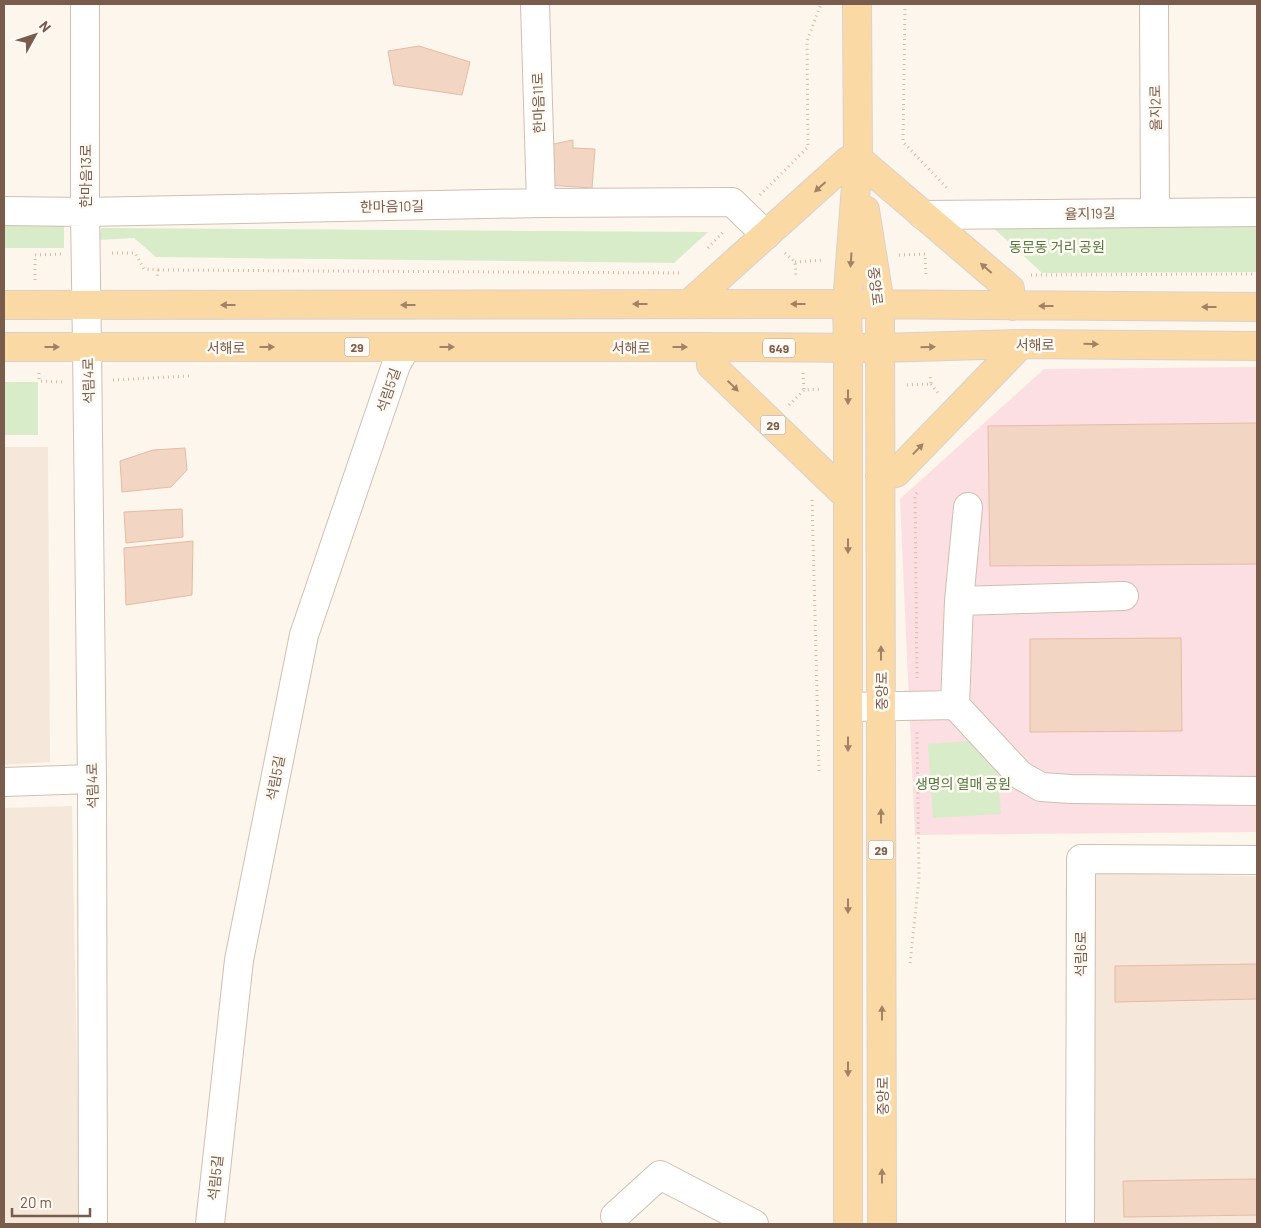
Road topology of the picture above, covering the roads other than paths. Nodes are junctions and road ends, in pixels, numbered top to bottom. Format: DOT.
graph roads {
  1 [pos="85,4"];
  2 [pos="535,4"];
  3 [pos="857,4"];
  4 [pos="1154,4"];
  5 [pos="858,159"];
  6 [pos="541,203"];
  7 [pos="4,210"];
  8 [pos="85,212"];
  9 [pos="1257,212"];
  10 [pos="1156,213"];
  11 [pos="923,215"];
  12 [pos="766,235"];
  13 [pos="689,304"];
  14 [pos="847,304"];
  15 [pos="880,304"];
  16 [pos="4,305"];
  17 [pos="87,305"];
  18 [pos="1012,306"];
  19 [pos="1257,307"];
  20 [pos="1021,344"];
  21 [pos="1257,346"];
  22 [pos="4,347"];
  23 [pos="88,347"];
  24 [pos="406,347"];
  25 [pos="710,347"];
  26 [pos="848,348"];
  27 [pos="880,348"];
  28 [pos="880,476"];
  29 [pos="848,497"];
  30 [pos="968,507"];
  31 [pos="1124,596"];
  32 [pos="959,601"];
  33 [pos="955,705"];
  34 [pos="881,706"];
  35 [pos="848,707"];
  36 [pos="92,779"];
  37 [pos="4,782"];
  38 [pos="1257,791"];
  39 [pos="1257,860"];
  40 [pos="717,1215"];
  41 [pos="615,1216"];
  42 [pos="93,1224"];
  43 [pos="210,1224"];
  44 [pos="754,1224"];
  45 [pos="848,1224"];
  46 [pos="882,1224"];
  47 [pos="1080,1224"];
  1 -- 8 [label="street, 한마음13로"];
  2 -- 6 [label="street, 한마음11로"];
  3 -- 5 [label="main road, 중앙로"];
  4 -- 10 [label="street, 율지2로"];
  5 -- 11 [label="main road"];
  5 -- 12 [label="main road, one-way"];
  5 -- 14 [label="main road, 중앙로, one-way"];
  5 -- 15 [label="main road, 중앙로"];
  6 -- 8 [label="street, 한마음10길"];
  6 -- 12 [label="street, 한마음10길"];
  7 -- 8 [label="street, 한마음10길"];
  8 -- 17 [label="street, 한마음13로"];
  9 -- 10 [label="street, 율지19길"];
  10 -- 11 [label="street, 율지19길"];
  18 -- 11 [label="main road, one-way"];
  12 -- 13 [label="main road"];
  14 -- 13 [label="main road, one-way"];
  13 -- 17 [label="main road, one-way"];
  14 -- 15 [label="main road"];
  14 -- 26 [label="main road, 중앙로"];
  15 -- 18 [label="main road"];
  15 -- 27 [label="main road, 중앙로 / 29"];
  16 -- 17 [label="main road"];
  17 -- 23 [label="street, 한마음13로"];
  19 -- 18 [label="main road, one-way"];
  20 -- 21 [label="main road, 서해로 / 649, one-way"];
  27 -- 20 [label="main road, 서해로 / 649, one-way"];
  28 -- 20 [label="main road, one-way"];
  22 -- 23 [label="main road, 서해로 / 29, one-way"];
  23 -- 24 [label="main road, 서해로 / 29, one-way"];
  23 -- 36 [label="street, 석림4로"];
  24 -- 25 [label="main road, 서해로 / 29, one-way"];
  24 -- 43 [label="street, 석림5길"];
  25 -- 26 [label="main road, 서해로 / 649"];
  25 -- 29 [label="main road, 29, one-way"];
  26 -- 27 [label="main road, 서해로 / 649"];
  26 -- 29 [label="main road, 중앙로 / 29, one-way"];
  27 -- 28 [label="main road, 중앙로 / 29"];
  34 -- 28 [label="main road, 중앙로 / 29, one-way"];
  29 -- 35 [label="main road, 중앙로 / 29, one-way"];
  30 -- 32 [label="street"];
  31 -- 32 [label="street"];
  32 -- 33 [label="street"];
  33 -- 34 [label="street"];
  33 -- 38 [label="street"];
  34 -- 35 [label="street"];
  46 -- 34 [label="main road, 중앙로 / 29, one-way"];
  35 -- 45 [label="main road, 중앙로 / 29, one-way"];
  36 -- 37 [label="street"];
  36 -- 42 [label="street, 석림4로"];
  39 -- 47 [label="street, 석림6로"];
  40 -- 41 [label="street"];
  40 -- 44 [label="street"];
}
